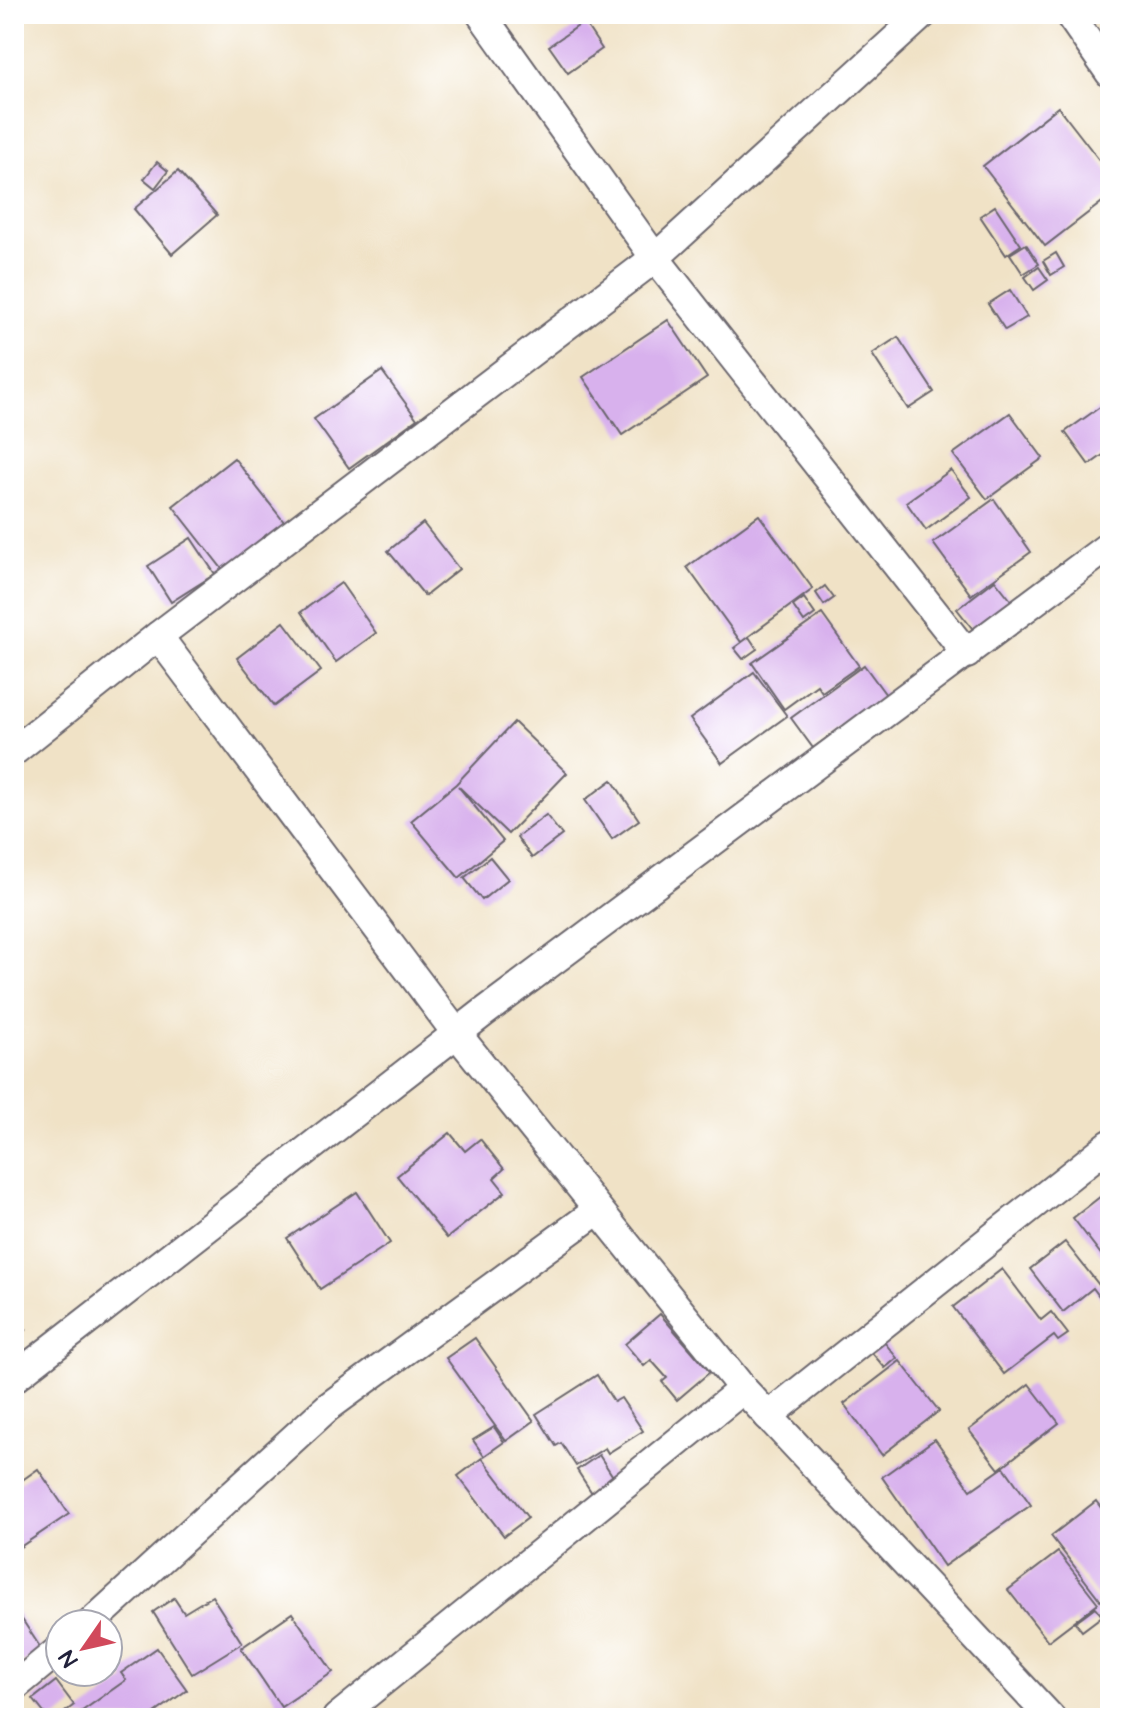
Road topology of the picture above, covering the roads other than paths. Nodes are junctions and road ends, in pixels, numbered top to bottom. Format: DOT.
graph roads {
  1 [pos="481,14"];
  2 [pos="923,14"];
  3 [pos="1069,14"];
  4 [pos="1110,73"];
  5 [pos="655,258"];
  6 [pos="1110,545"];
  7 [pos="158,636"];
  8 [pos="967,654"];
  9 [pos="14,751"];
  10 [pos="457,1034"];
  11 [pos="1110,1144"];
  12 [pos="598,1210"];
  13 [pos="14,1378"];
  14 [pos="743,1389"];
  15 [pos="768,1416"];
  16 [pos="108,1608"];
  17 [pos="44,1662"];
  18 [pos="14,1687"];
  19 [pos="337,1718"];
  20 [pos="1051,1718"];
  1 -- 5 [label="street"];
  2 -- 5 [label="street"];
  3 -- 4 [label="street"];
  5 -- 7 [label="street"];
  5 -- 8 [label="street"];
  6 -- 8 [label="street"];
  7 -- 9 [label="street"];
  7 -- 10 [label="street"];
  8 -- 10 [label="street"];
  10 -- 12 [label="street"];
  10 -- 13 [label="street"];
  11 -- 15 [label="street"];
  12 -- 14 [label="street"];
  12 -- 16 [label="street"];
  14 -- 15 [label="street"];
  14 -- 19 [label="street"];
  15 -- 20 [label="street"];
  17 -- 18 [label="street"];
}
